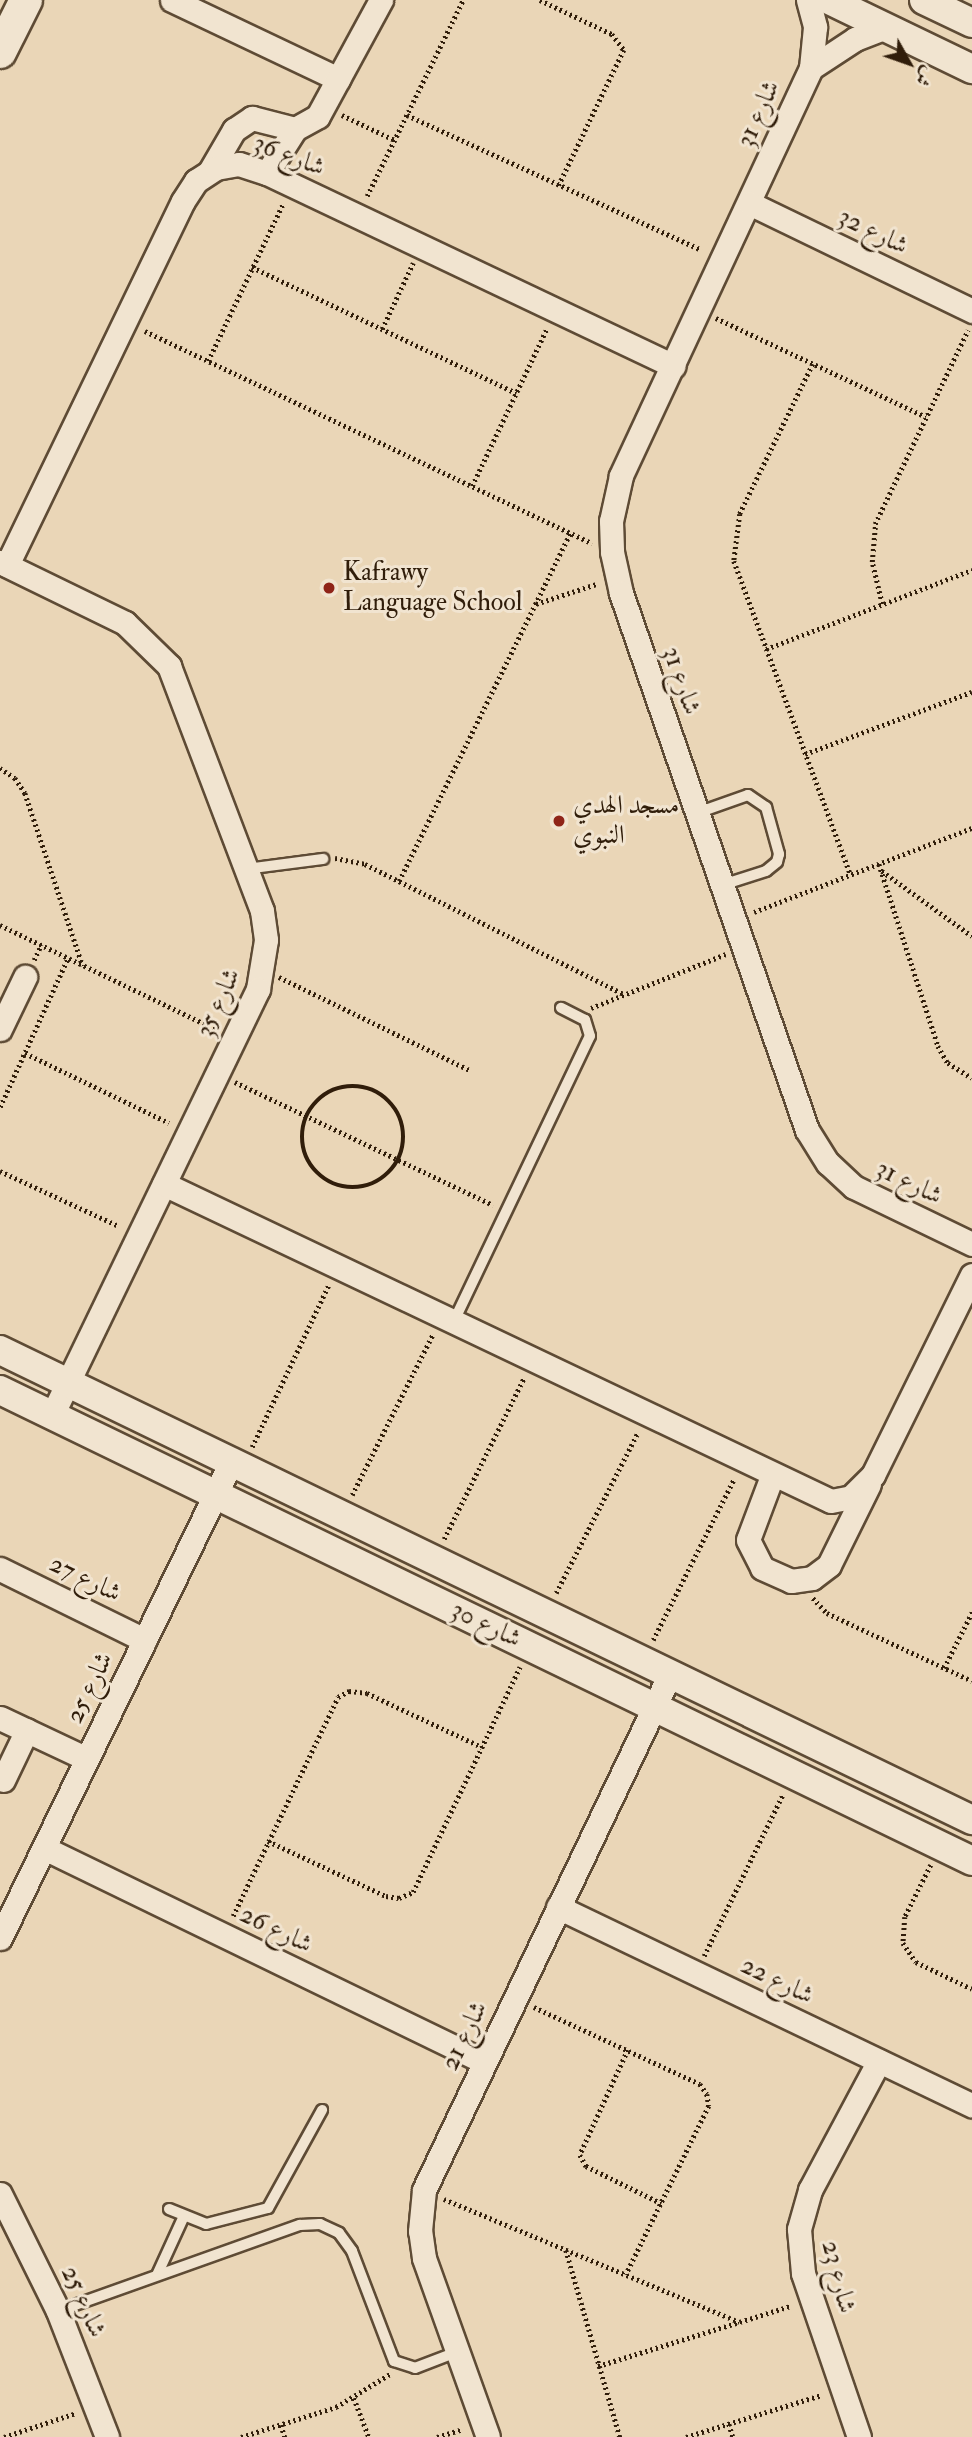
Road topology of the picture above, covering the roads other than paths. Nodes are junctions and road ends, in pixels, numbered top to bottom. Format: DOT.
graph roads {
  1 [pos="26,0"];
  2 [pos="172,0"];
  3 [pos="380,0"];
  4 [pos="808,0"];
  5 [pos="829,0"];
  6 [pos="924,0"];
  7 [pos="972,23"];
  8 [pos="887,27"];
  9 [pos="0,52"];
  10 [pos="811,68"];
  11 [pos="972,69"];
  12 [pos="338,79"];
  13 [pos="295,129"];
  14 [pos="210,171"];
  15 [pos="267,173"];
  16 [pos="749,203"];
  17 [pos="972,311"];
  18 [pos="673,366"];
  19 [pos="4,564"];
  20 [pos="697,813"];
  21 [pos="323,859"];
  22 [pos="246,869"];
  23 [pos="722,886"];
  24 [pos="25,977"];
  25 [pos="561,1008"];
  26 [pos="0,1029"];
  27 [pos="164,1184"];
  28 [pos="972,1244"];
  29 [pos="972,1275"];
  30 [pos="447,1320"];
  31 [pos="0,1350"];
  32 [pos="68,1382"];
  33 [pos="0,1390"];
  34 [pos="52,1415"];
  35 [pos="237,1464"];
  36 [pos="873,1475"];
  37 [pos="772,1476"];
  38 [pos="215,1494"];
  39 [pos="0,1569"];
  40 [pos="144,1640"];
  41 [pos="670,1674"];
  42 [pos="654,1707"];
  43 [pos="0,1718"];
  44 [pos="27,1730"];
  45 [pos="87,1759"];
  46 [pos="3,1780"];
  47 [pos="972,1821"];
  48 [pos="44,1848"];
  49 [pos="972,1861"];
  50 [pos="558,1907"];
  51 [pos="0,1938"];
  52 [pos="879,2061"];
  53 [pos="484,2062"];
  54 [pos="972,2105"];
  55 [pos="322,2110"];
  56 [pos="0,2194"];
  57 [pos="169,2209"];
  58 [pos="184,2216"];
  59 [pos="157,2275"];
  60 [pos="58,2311"];
  61 [pos="457,2351"];
  62 [pos="107,2437"];
  63 [pos="488,2437"];
  64 [pos="859,2437"];
  1 -- 9 [label="main road"];
  2 -- 12 [label="street"];
  3 -- 12 [label="street"];
  4 -- 10 [label="street, شارع 31"];
  5 -- 8 [label="street"];
  6 -- 7 [label="street"];
  8 -- 10 [label="street, شارع 31"];
  8 -- 11 [label="street"];
  10 -- 16 [label="street, شارع 31"];
  12 -- 13 [label="street"];
  13 -- 14 [label="street"];
  13 -- 15 [label="street"];
  14 -- 15 [label="street, شارع 36"];
  14 -- 19 [label="street"];
  15 -- 18 [label="street, شارع 36"];
  16 -- 17 [label="street, شارع 32"];
  16 -- 18 [label="street, شارع 31"];
  18 -- 20 [label="street, شارع 31"];
  19 -- 22 [label="street, شارع 35"];
  20 -- 23 [label="street, شارع 31"];
  20 -- 23 [label="lane"];
  21 -- 22 [label="lane"];
  22 -- 27 [label="street, شارع 35"];
  23 -- 28 [label="street, شارع 31"];
  24 -- 26 [label="street"];
  25 -- 30 [label="lane"];
  27 -- 30 [label="street"];
  27 -- 32 [label="street, شارع 35"];
  29 -- 36 [label="street"];
  30 -- 37 [label="street"];
  31 -- 32 [label="street, شارع 30"];
  32 -- 34 [label="street, شارع 35"];
  32 -- 35 [label="street, شارع 30"];
  33 -- 34 [label="street, شارع 30"];
  34 -- 38 [label="street, شارع 30"];
  35 -- 38 [label="street, شارع 25"];
  35 -- 41 [label="street, شارع 30"];
  36 -- 37 [label="street"];
  36 -- 37 [label="street"];
  38 -- 40 [label="street, شارع 25"];
  38 -- 42 [label="street, شارع 30"];
  39 -- 40 [label="street, شارع 27"];
  40 -- 45 [label="street, شارع 25"];
  41 -- 42 [label="street, شارع 21"];
  41 -- 47 [label="street, شارع 30"];
  42 -- 49 [label="street, شارع 30"];
  42 -- 50 [label="street, شارع 21"];
  43 -- 44 [label="street"];
  44 -- 45 [label="street"];
  44 -- 46 [label="street"];
  45 -- 48 [label="street, شارع 25"];
  48 -- 51 [label="street, شارع 25"];
  48 -- 53 [label="street, شارع 26"];
  50 -- 52 [label="street, شارع 22"];
  50 -- 53 [label="street, شارع 21"];
  52 -- 54 [label="street, شارع 22"];
  52 -- 64 [label="street, شارع 23"];
  53 -- 61 [label="street, شارع 21"];
  55 -- 58 [label="lane"];
  56 -- 60 [label="street, شارع 25"];
  57 -- 58 [label="lane"];
  58 -- 59 [label="lane"];
  59 -- 60 [label="lane"];
  59 -- 61 [label="lane"];
  60 -- 62 [label="street, شارع 25"];
  61 -- 63 [label="street, شارع 21"];
}
